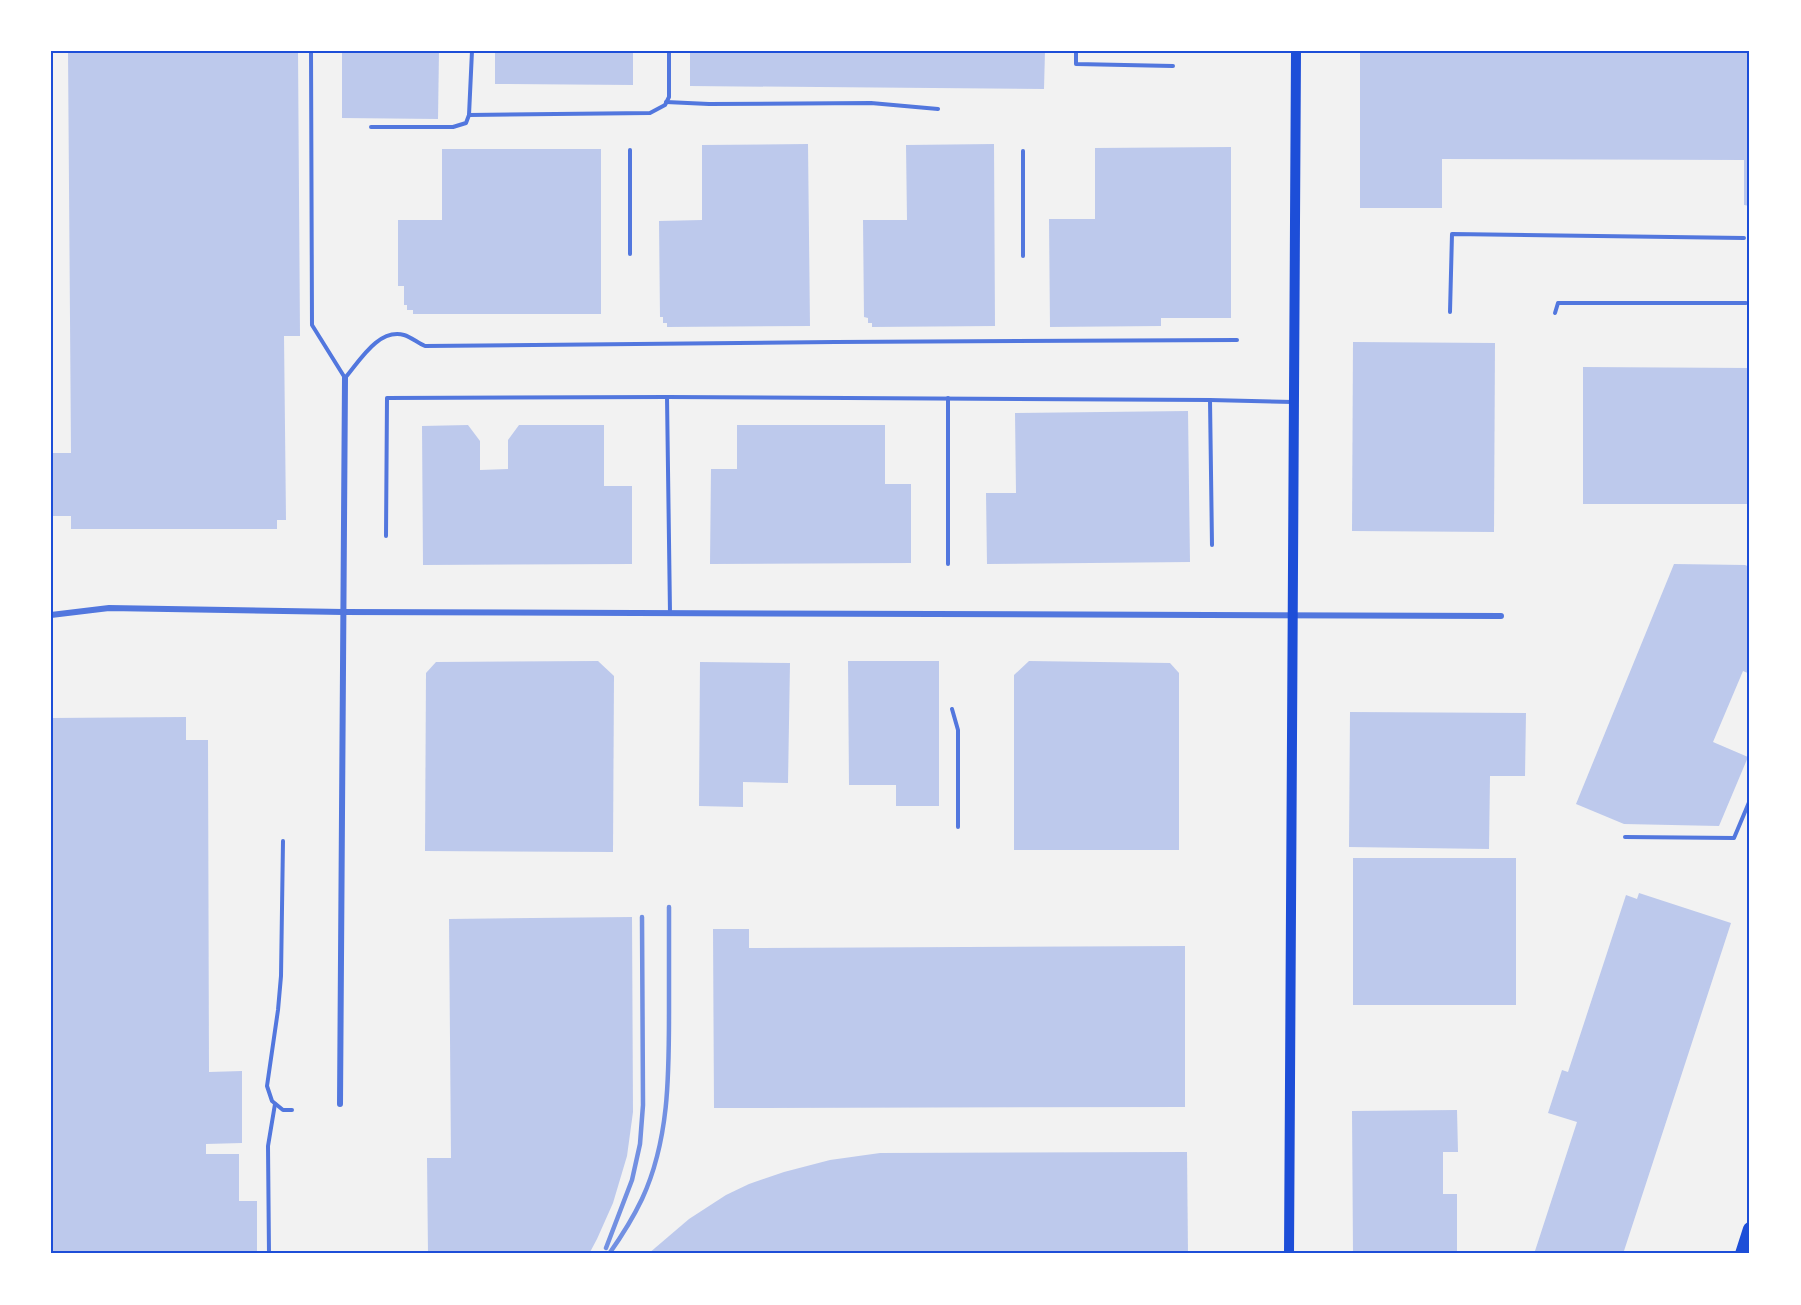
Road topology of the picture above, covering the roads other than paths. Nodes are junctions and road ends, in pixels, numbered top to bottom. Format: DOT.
graph roads {
  1 [pos="311,51"];
  2 [pos="472,51"];
  3 [pos="669,51"];
  4 [pos="1076,51"];
  5 [pos="1296,51"];
  6 [pos="1173,66"];
  7 [pos="666,102"];
  8 [pos="938,109"];
  9 [pos="469,115"];
  10 [pos="371,127"];
  11 [pos="630,150"];
  12 [pos="1023,151"];
  13 [pos="1744,238"];
  14 [pos="630,254"];
  15 [pos="1023,256"];
  16 [pos="1746,303"];
  17 [pos="1450,312"];
  18 [pos="1555,313"];
  19 [pos="1237,340"];
  20 [pos="345,378"];
  21 [pos="667,397"];
  22 [pos="948,398"];
  23 [pos="1210,399"];
  24 [pos="1294,402"];
  25 [pos="386,536"];
  26 [pos="1212,545"];
  27 [pos="948,564"];
  28 [pos="344,612"];
  29 [pos="670,613"];
  30 [pos="51,615"];
  31 [pos="1293,615"];
  32 [pos="1501,616"];
  33 [pos="952,709"];
  34 [pos="1750,800"];
  35 [pos="958,827"];
  36 [pos="1625,837"];
  37 [pos="283,841"];
  38 [pos="275,1104"];
  39 [pos="340,1104"];
  40 [pos="291,1110"];
  41 [pos="1750,1229"];
  42 [pos="269,1254"];
  43 [pos="1288,1254"];
  44 [pos="1742,1254"];
  1 -- 20 [label="lane"];
  2 -- 9 [label="lane"];
  3 -- 7 [label="lane"];
  4 -- 6 [label="lane"];
  5 -- 24 [label="main road"];
  7 -- 8 [label="lane"];
  7 -- 9 [label="lane"];
  9 -- 10 [label="lane"];
  11 -- 14 [label="lane"];
  12 -- 15 [label="lane"];
  13 -- 17 [label="lane"];
  16 -- 18 [label="lane"];
  19 -- 20 [label="lane"];
  20 -- 28 [label="street"];
  21 -- 22 [label="lane"];
  21 -- 25 [label="lane"];
  21 -- 29 [label="lane"];
  22 -- 23 [label="lane"];
  22 -- 27 [label="lane"];
  23 -- 24 [label="lane"];
  23 -- 26 [label="lane"];
  24 -- 31 [label="main road"];
  28 -- 29 [label="street"];
  28 -- 30 [label="street"];
  28 -- 39 [label="street"];
  29 -- 31 [label="street"];
  31 -- 32 [label="street"];
  31 -- 43 [label="main road"];
  33 -- 35 [label="lane"];
  34 -- 36 [label="lane"];
  37 -- 38 [label="lane"];
  38 -- 40 [label="lane"];
  38 -- 42 [label="lane"];
  41 -- 44 [label="highway"];
}
